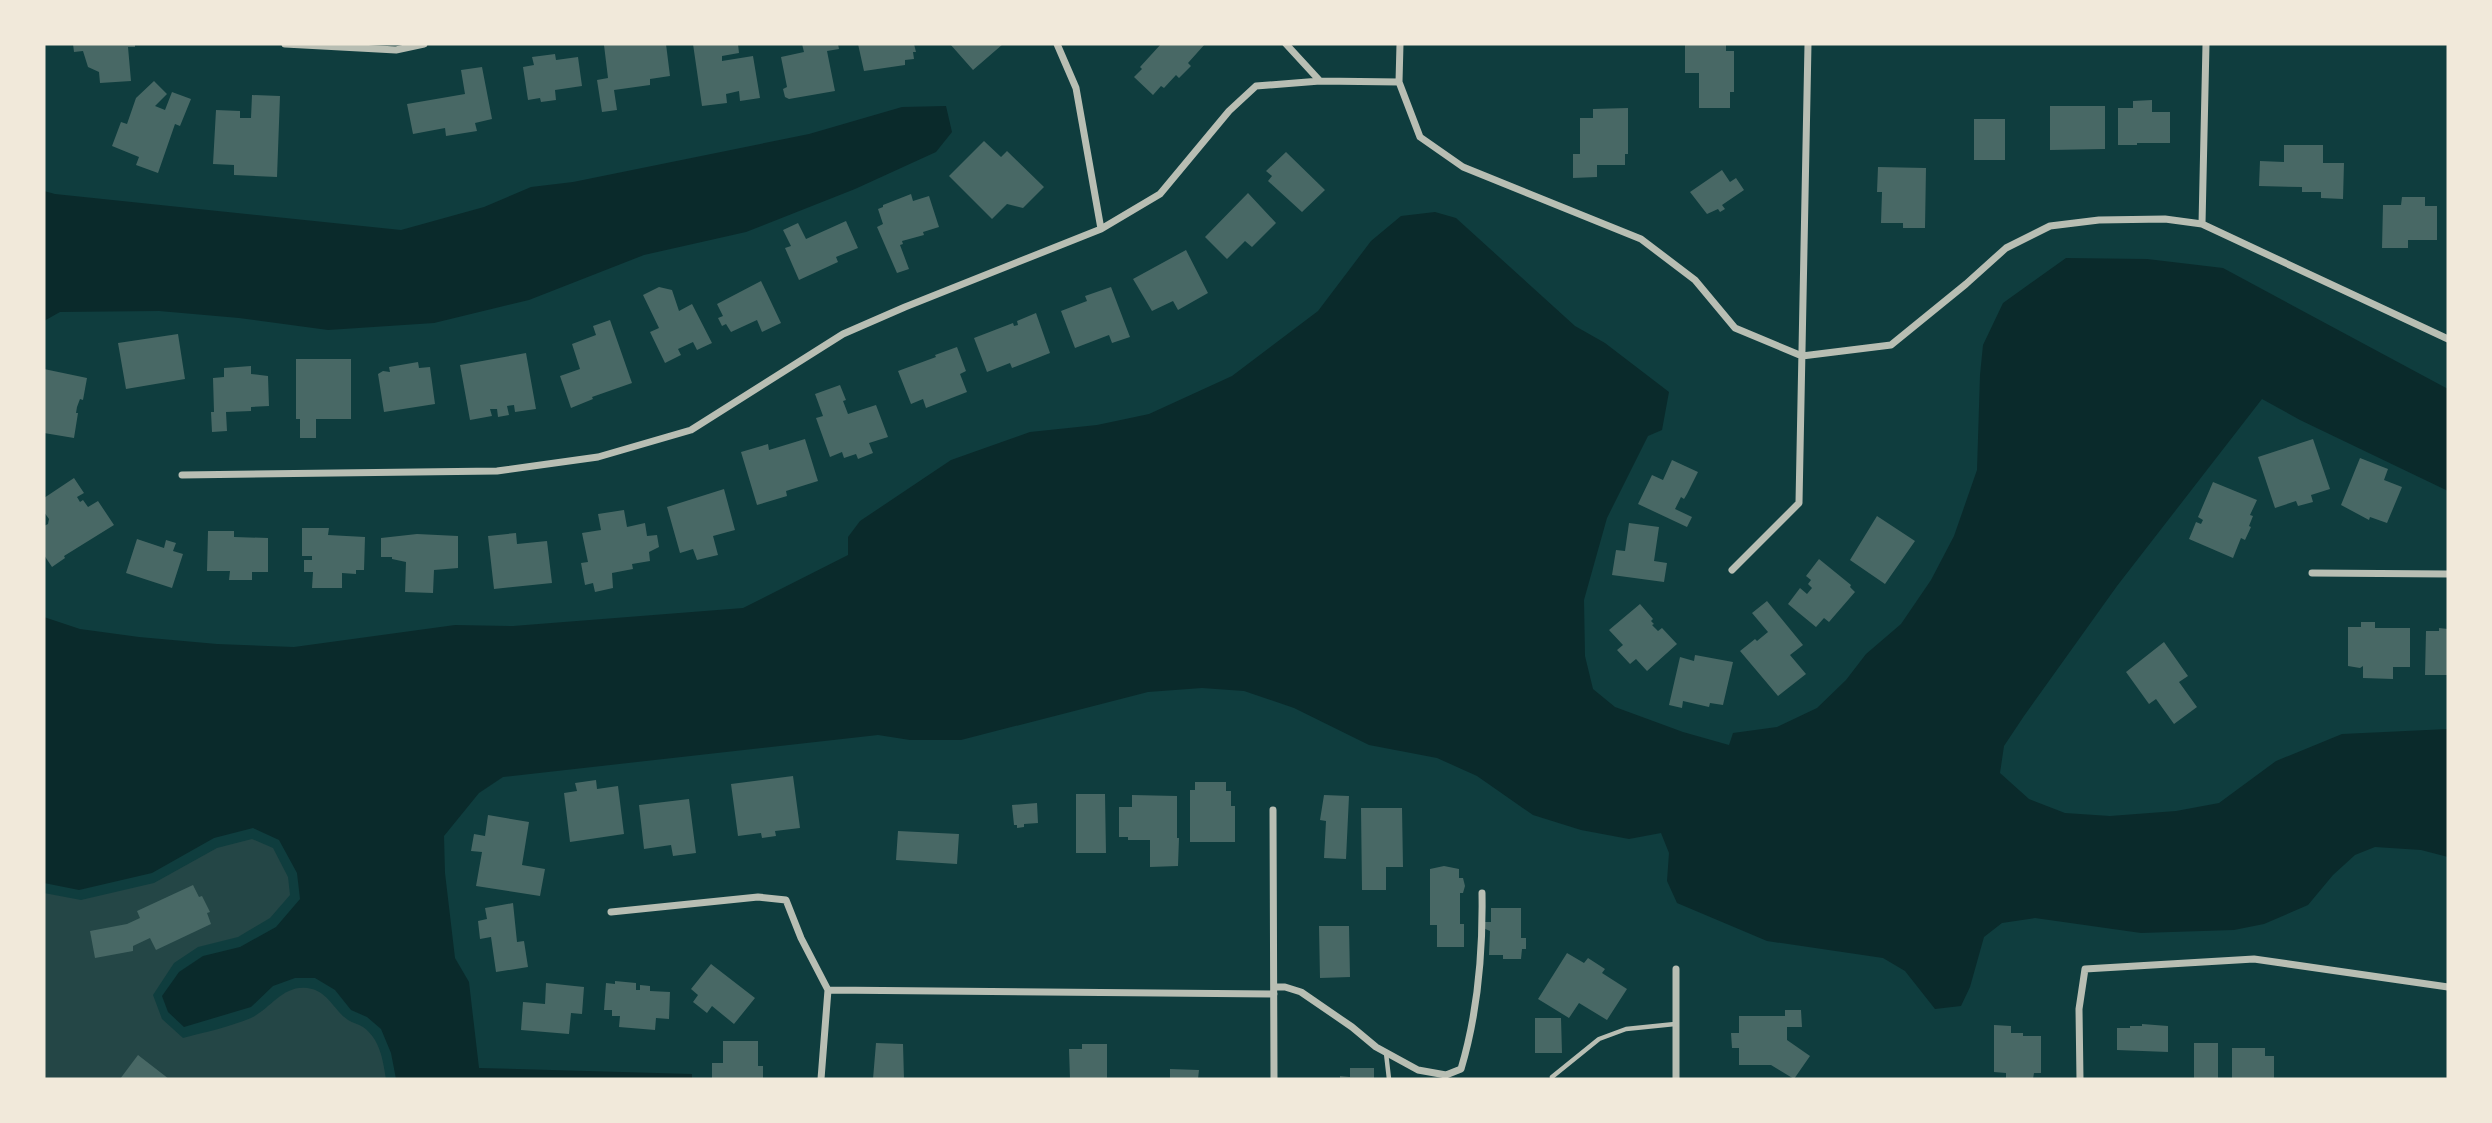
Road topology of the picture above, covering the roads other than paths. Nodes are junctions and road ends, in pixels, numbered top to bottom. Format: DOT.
graph roads {
  1 [pos="285,44"];
  2 [pos="424,44"];
  3 [pos="1057,44"];
  4 [pos="1286,44"];
  5 [pos="1400,44"];
  6 [pos="1808,44"];
  7 [pos="2206,44"];
  8 [pos="1320,81"];
  9 [pos="1399,82"];
  10 [pos="2202,224"];
  11 [pos="1101,229"];
  12 [pos="2448,339"];
  13 [pos="1802,356"];
  14 [pos="182,475"];
  15 [pos="1732,570"];
  16 [pos="2312,573"];
  17 [pos="2448,575"];
  18 [pos="1273,810"];
  19 [pos="1482,893"];
  20 [pos="611,912"];
  21 [pos="1676,969"];
  22 [pos="2448,987"];
  23 [pos="828,990"];
  24 [pos="1274,990"];
  25 [pos="1676,1024"];
  26 [pos="1386,1053"];
  27 [pos="1552,1077"];
  28 [pos="821,1079"];
  29 [pos="1273,1079"];
  30 [pos="1389,1079"];
  31 [pos="1676,1079"];
  32 [pos="2080,1079"];
  1 -- 2 [label="street"];
  3 -- 11 [label="street"];
  4 -- 8 [label="street"];
  5 -- 9 [label="street"];
  6 -- 13 [label="street"];
  7 -- 10 [label="street"];
  8 -- 9 [label="street"];
  8 -- 11 [label="street"];
  9 -- 13 [label="street"];
  10 -- 12 [label="street"];
  10 -- 13 [label="street"];
  11 -- 14 [label="street"];
  13 -- 15 [label="street"];
  16 -- 17 [label="street"];
  18 -- 24 [label="street"];
  19 -- 26 [label="street"];
  20 -- 23 [label="street"];
  21 -- 25 [label="street"];
  22 -- 32 [label="street"];
  23 -- 24 [label="street"];
  23 -- 28 [label="street"];
  24 -- 26 [label="street"];
  24 -- 29 [label="street"];
  25 -- 27 [label="lane"];
  25 -- 31 [label="street"];
  26 -- 30 [label="lane"];
}
